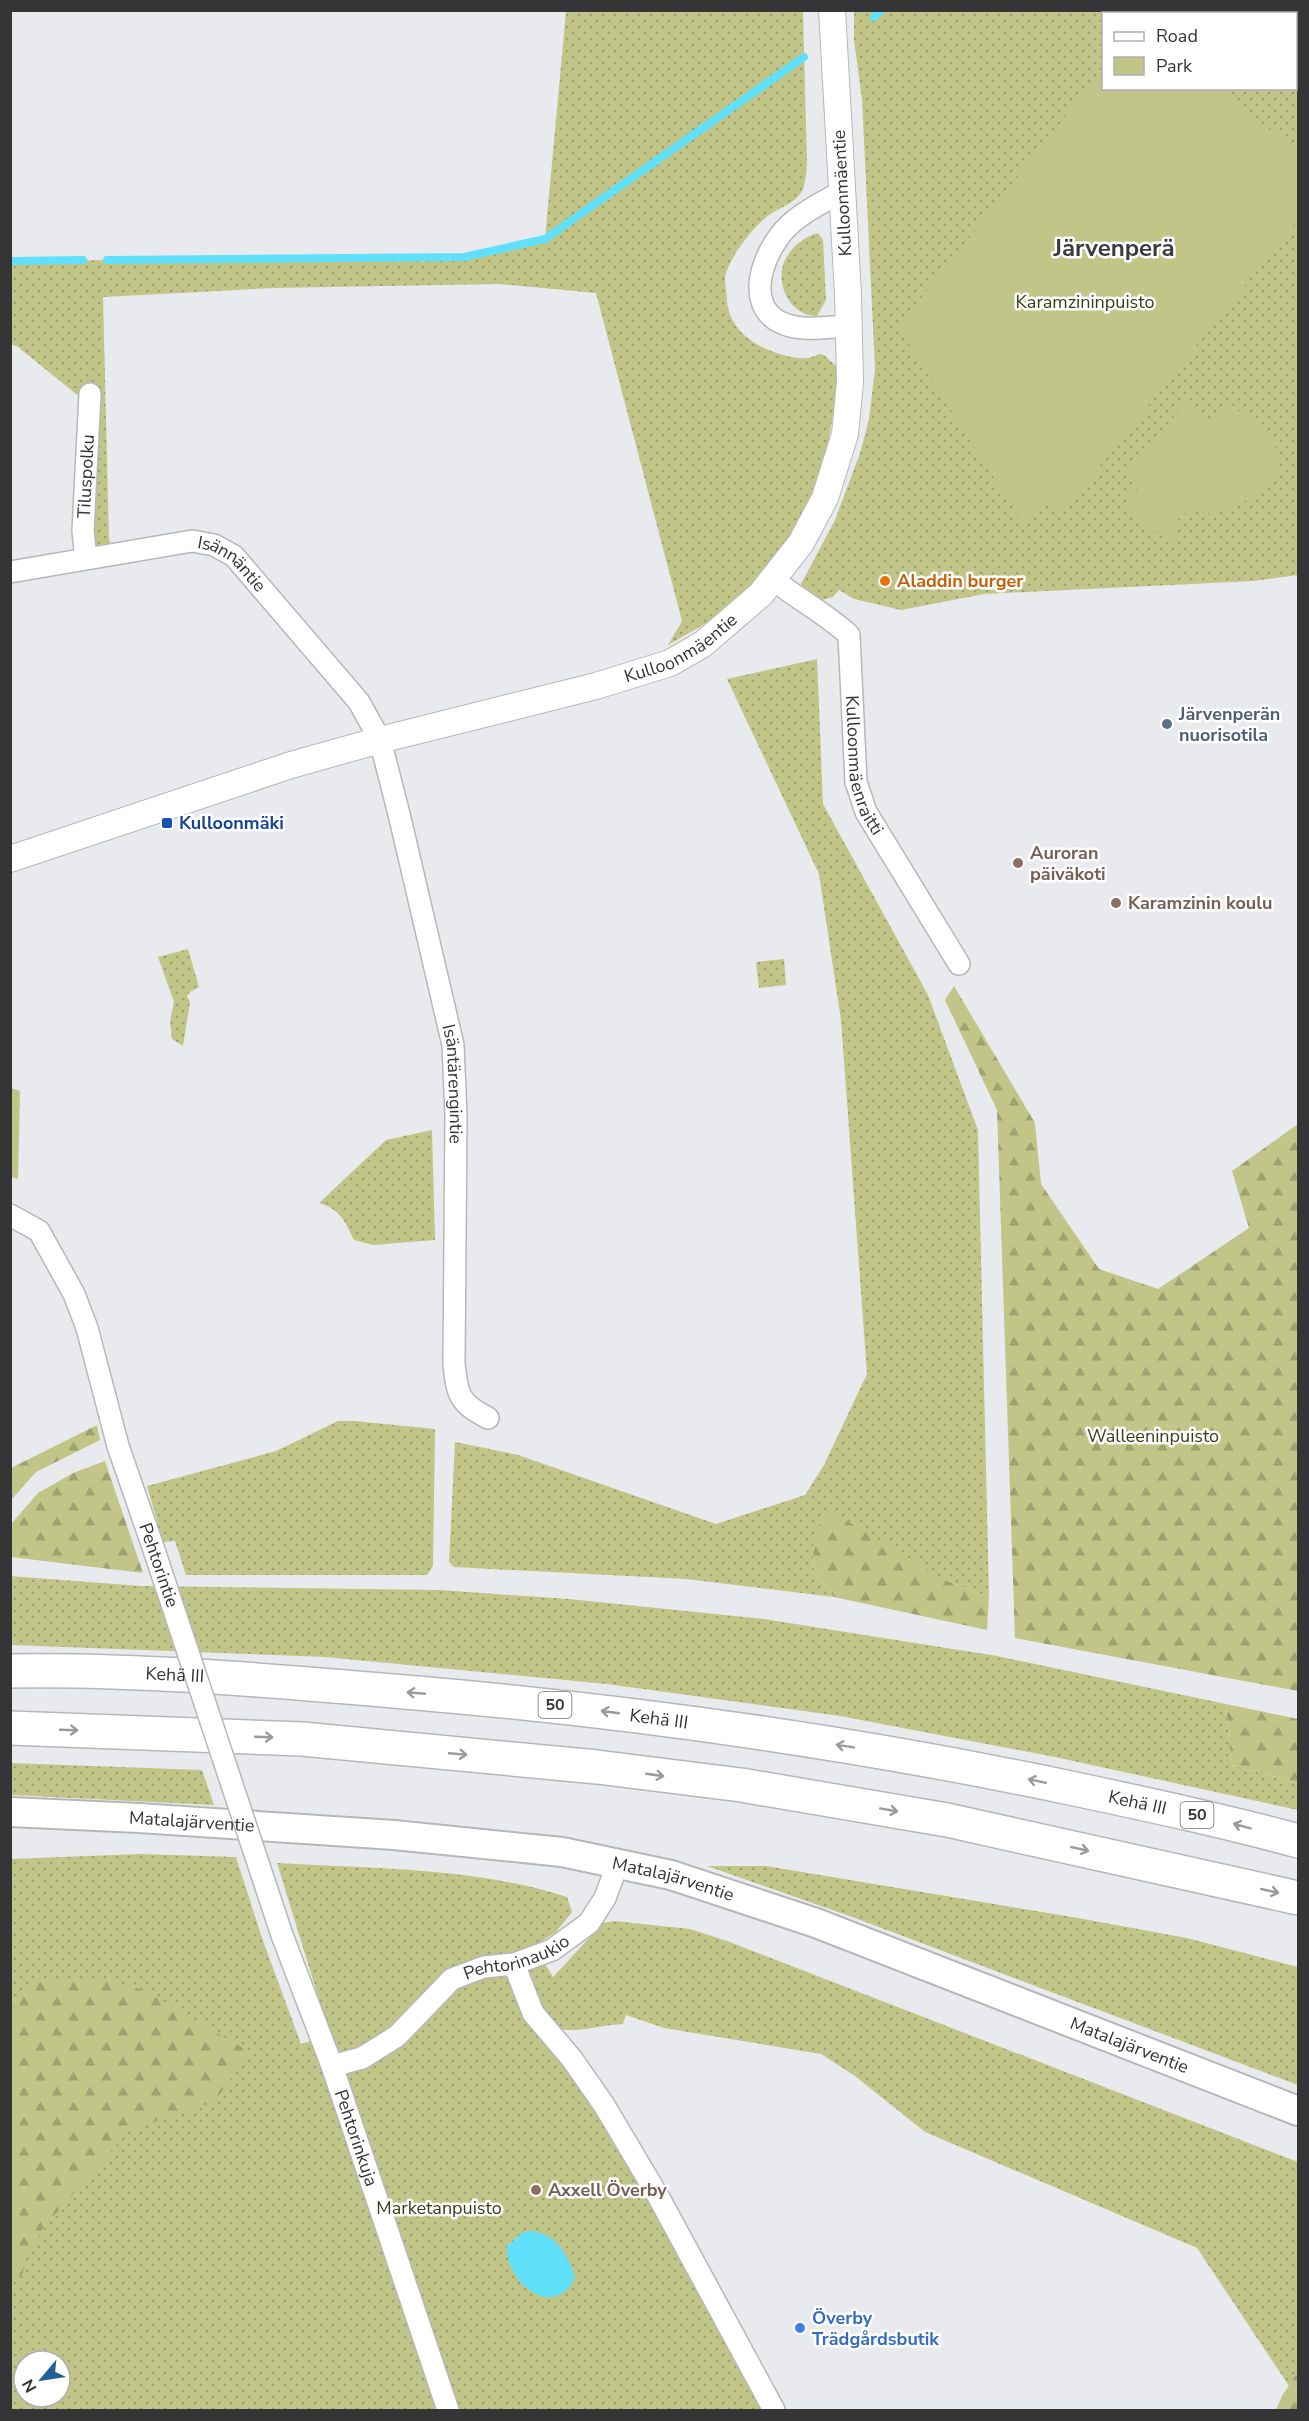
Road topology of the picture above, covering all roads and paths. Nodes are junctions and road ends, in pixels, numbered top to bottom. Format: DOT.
graph roads {
  1 [pos="832,10"];
  2 [pos="841,192"];
  3 [pos="848,326"];
  4 [pos="90,394"];
  5 [pos="86,558"];
  6 [pos="13,565"];
  7 [pos="774,580"];
  8 [pos="380,741"];
  9 [pos="10,860"];
  10 [pos="959,964"];
  11 [pos="10,1215"];
  12 [pos="488,1418"];
  13 [pos="10,1671"];
  14 [pos="10,1728"];
  15 [pos="10,1812"];
  16 [pos="1299,1841"];
  17 [pos="618,1863"];
  18 [pos="1299,1898"];
  19 [pos="282,1935"];
  20 [pos="514,1964"];
  21 [pos="332,2066"];
  22 [pos="1299,2111"];
  23 [pos="448,2410"];
  24 [pos="774,2410"];
  1 -- 2 [label="street, Kulloonmäentie"];
  2 -- 3 [label="street, Kulloonmäentie"];
  2 -- 3 [label="street"];
  3 -- 7 [label="street, Kulloonmäentie"];
  4 -- 5 [label="street, Tiluspolku"];
  5 -- 6 [label="street, Isännäntie"];
  5 -- 8 [label="street, Isännäntie"];
  7 -- 8 [label="street, Kulloonmäentie"];
  7 -- 10 [label="street, Kulloonmäenraitti"];
  8 -- 9 [label="street, Kulloonmäentie"];
  8 -- 12 [label="street, Isäntärengintie"];
  11 -- 19 [label="street, Pehtorintie, bridge"];
  16 -- 13 [label="highway, Kehä III / 50, one-way"];
  14 -- 18 [label="highway, one-way"];
  15 -- 17 [label="main road, Matalajärventie"];
  17 -- 20 [label="street, Pehtorinaukio"];
  17 -- 22 [label="main road, Matalajärventie"];
  19 -- 21 [label="street, Pehtorinkuja"];
  20 -- 21 [label="street, Pehtorinaukio"];
  20 -- 24 [label="street"];
  21 -- 23 [label="street, Pehtorinkuja"];
}
